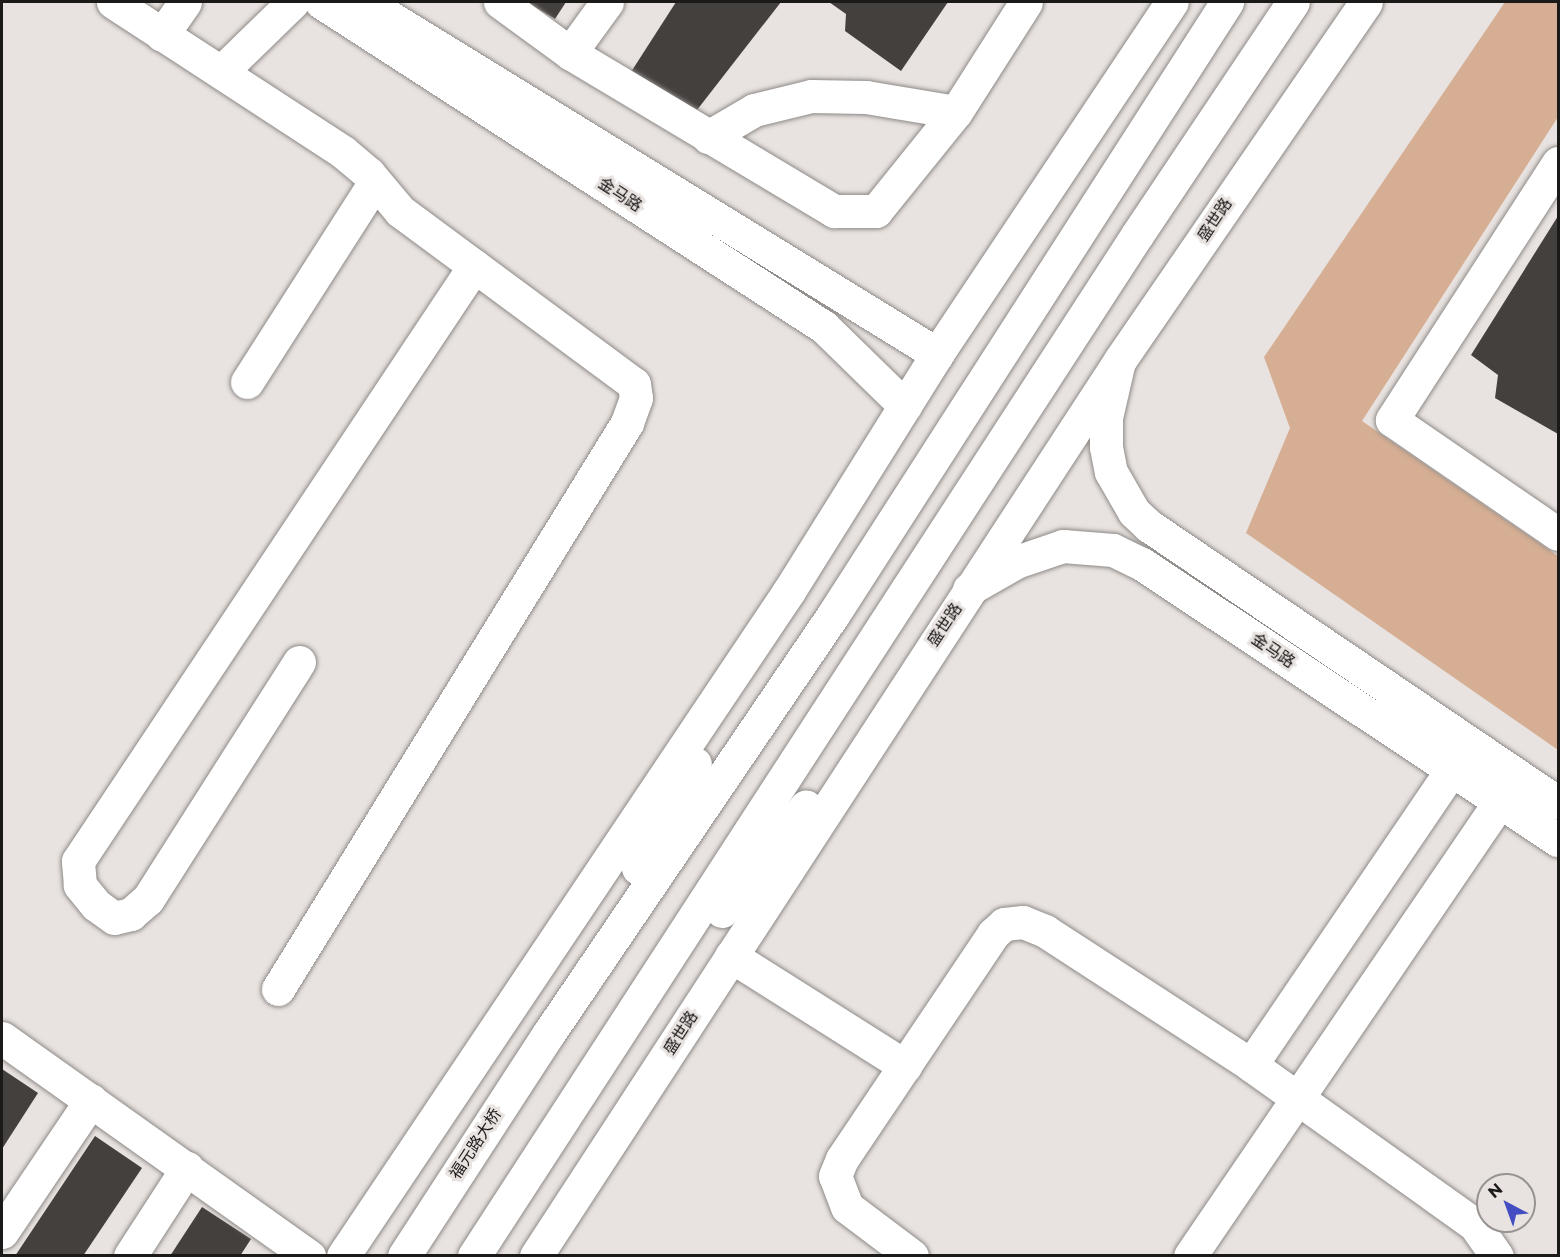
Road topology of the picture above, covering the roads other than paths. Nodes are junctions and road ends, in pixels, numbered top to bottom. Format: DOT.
graph roads {
  1 [pos="113,2"];
  2 [pos="185,2"];
  3 [pos="293,2"];
  4 [pos="321,2"];
  5 [pos="365,2"];
  6 [pos="500,2"];
  7 [pos="607,2"];
  8 [pos="1026,2"];
  9 [pos="1172,2"];
  10 [pos="1227,2"];
  11 [pos="1293,2"];
  12 [pos="1365,2"];
  13 [pos="162,35"];
  14 [pos="570,53"];
  15 [pos="221,72"];
  16 [pos="956,112"];
  17 [pos="708,136"];
  18 [pos="1558,162"];
  19 [pos="375,182"];
  20 [pos="474,266"];
  21 [pos="938,354"];
  22 [pos="1120,360"];
  23 [pos="247,382"];
  24 [pos="905,406"];
  25 [pos="1558,534"];
  26 [pos="969,589"];
  27 [pos="789,591"];
  28 [pos="924,656"];
  29 [pos="299,662"];
  30 [pos="1470,743"];
  31 [pos="1452,770"];
  32 [pos="1509,789"];
  33 [pos="1558,803"];
  34 [pos="1558,840"];
  35 [pos="731,956"];
  36 [pos="278,988"];
  37 [pos="549,1033"];
  38 [pos="2,1038"];
  39 [pos="600,1065"];
  40 [pos="1251,1065"];
  41 [pos="905,1066"];
  42 [pos="1297,1099"];
  43 [pos="91,1101"];
  44 [pos="188,1168"];
  45 [pos="2,1232"];
  46 [pos="129,1256"];
  47 [pos="309,1256"];
  48 [pos="344,1256"];
  49 [pos="404,1256"];
  50 [pos="474,1256"];
  51 [pos="536,1256"];
  52 [pos="912,1256"];
  53 [pos="1190,1256"];
  54 [pos="1497,1256"];
  1 -- 13 [label="street"];
  2 -- 13 [label="street"];
  3 -- 15 [label="street"];
  4 -- 24 [label="street, 金马路"];
  5 -- 21 [label="street, 金马路"];
  6 -- 14 [label="street"];
  7 -- 14 [label="street"];
  8 -- 16 [label="street"];
  9 -- 21 [label="street"];
  10 -- 37 [label="street"];
  11 -- 39 [label="street"];
  12 -- 22 [label="street, 盛世路"];
  13 -- 15 [label="street"];
  14 -- 17 [label="street"];
  15 -- 19 [label="street"];
  16 -- 17 [label="street"];
  16 -- 17 [label="street"];
  18 -- 25 [label="street"];
  19 -- 20 [label="street"];
  19 -- 23 [label="street"];
  20 -- 29 [label="street"];
  20 -- 36 [label="street"];
  21 -- 24 [label="street"];
  22 -- 26 [label="street, 盛世路"];
  22 -- 30 [label="street, 金马路"];
  24 -- 27 [label="street"];
  26 -- 28 [label="street, 盛世路"];
  26 -- 31 [label="street, 金马路"];
  27 -- 37 [label="street"];
  27 -- 48 [label="street"];
  28 -- 35 [label="street, 盛世路"];
  28 -- 39 [label="street"];
  30 -- 31 [label="street"];
  30 -- 32 [label="street, 金马路"];
  31 -- 32 [label="street, 金马路"];
  31 -- 40 [label="street"];
  32 -- 33 [label="street, 金马路"];
  32 -- 34 [label="street, 金马路"];
  32 -- 42 [label="street"];
  35 -- 41 [label="street"];
  35 -- 51 [label="street, 盛世路"];
  37 -- 49 [label="street, 福元路大桥"];
  38 -- 43 [label="street"];
  39 -- 50 [label="street"];
  40 -- 41 [label="street"];
  40 -- 42 [label="street"];
  41 -- 52 [label="street"];
  42 -- 53 [label="street"];
  42 -- 54 [label="street"];
  43 -- 44 [label="street"];
  43 -- 45 [label="street"];
  44 -- 46 [label="street"];
  44 -- 47 [label="street"];
}
